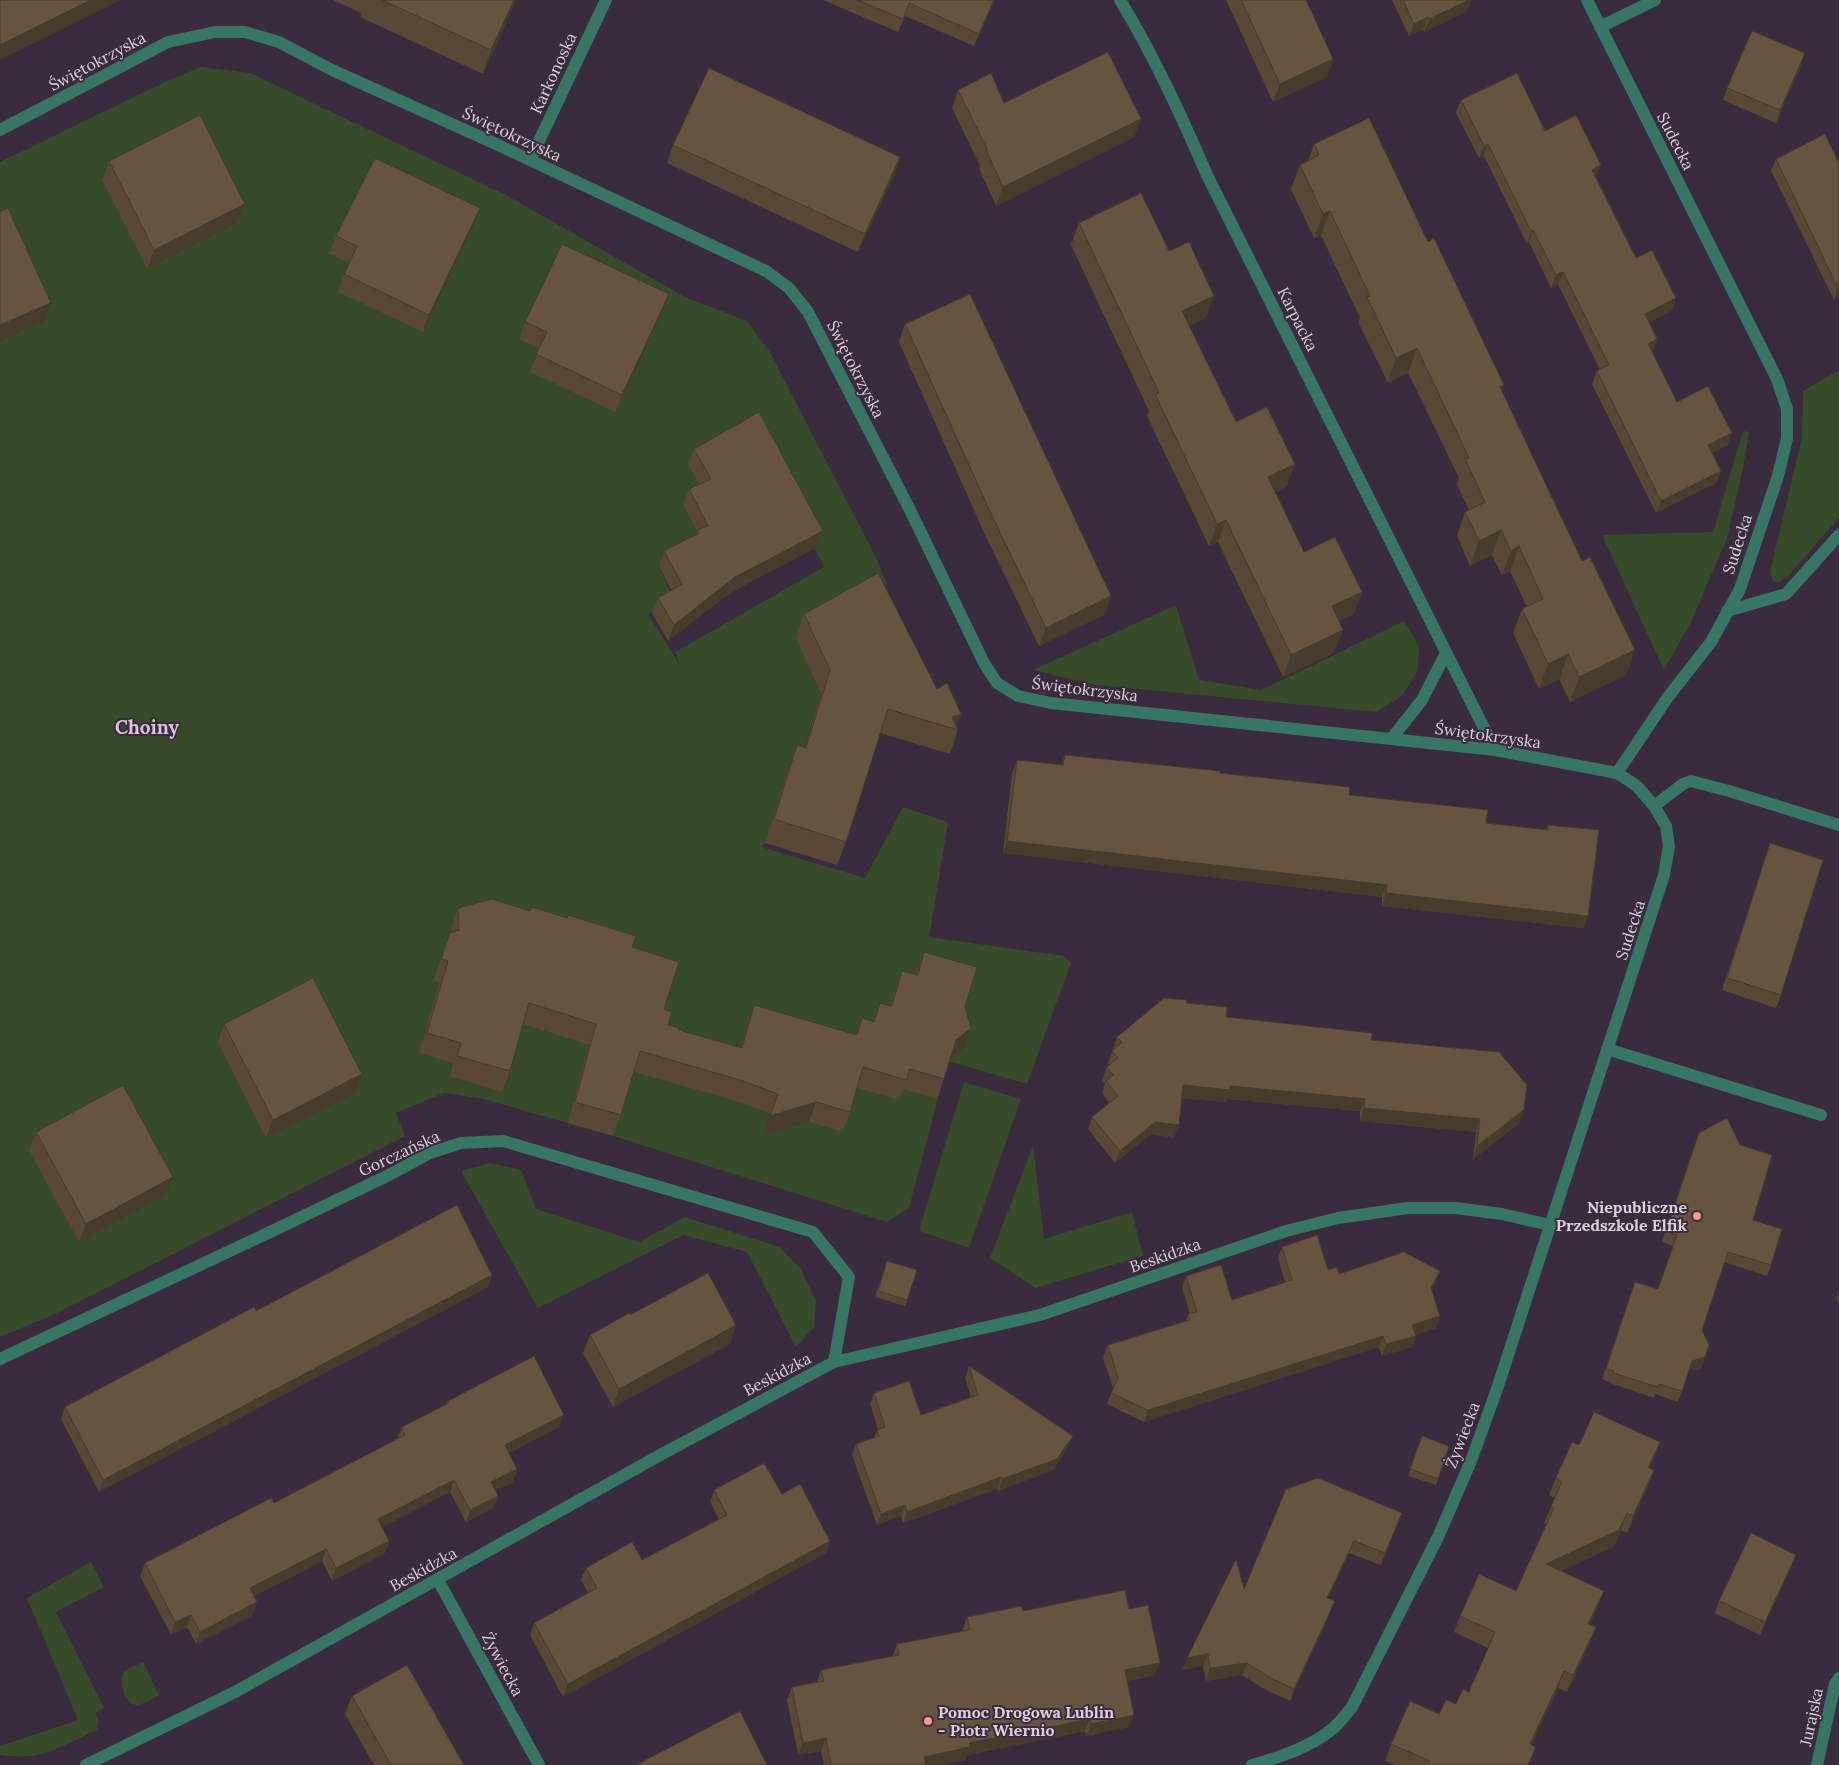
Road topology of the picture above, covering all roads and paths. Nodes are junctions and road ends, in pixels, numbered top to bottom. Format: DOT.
graph roads {
  1 [pos="606,0"];
  2 [pos="1120,0"];
  3 [pos="1587,0"];
  4 [pos="1655,0"];
  5 [pos="1600,27"];
  6 [pos="0,130"];
  7 [pos="530,160"];
  8 [pos="1839,535"];
  9 [pos="1728,611"];
  10 [pos="1446,653"];
  11 [pos="1392,738"];
  12 [pos="1495,750"];
  13 [pos="1617,773"];
  14 [pos="1654,806"];
  15 [pos="1839,825"];
  16 [pos="1608,1049"];
  17 [pos="1820,1115"];
  18 [pos="1550,1225"];
  19 [pos="0,1359"];
  20 [pos="834,1362"];
  21 [pos="438,1580"];
  22 [pos="1839,1678"];
  23 [pos="86,1765"];
  24 [pos="539,1765"];
  25 [pos="1252,1765"];
  26 [pos="1817,1765"];
  1 -- 7 [label="street, Karkonoska"];
  2 -- 10 [label="street, Karpacka"];
  3 -- 5 [label="street, Sudecka"];
  4 -- 5 [label="street"];
  5 -- 9 [label="street, Sudecka"];
  6 -- 7 [label="street, Świętokrzyska"];
  7 -- 11 [label="street, Świętokrzyska"];
  8 -- 9 [label="street"];
  9 -- 13 [label="street, Sudecka"];
  10 -- 11 [label="street"];
  10 -- 12 [label="street, Karpacka"];
  11 -- 12 [label="street, Świętokrzyska"];
  12 -- 13 [label="street, Świętokrzyska"];
  13 -- 14 [label="street, Sudecka"];
  14 -- 15 [label="street"];
  14 -- 16 [label="street, Sudecka"];
  16 -- 17 [label="street"];
  16 -- 18 [label="street, Żywiecka"];
  18 -- 20 [label="street, Beskidzka"];
  18 -- 25 [label="street, Żywiecka"];
  19 -- 20 [label="street, Gorczańska"];
  20 -- 21 [label="street, Beskidzka"];
  21 -- 23 [label="street, Beskidzka"];
  21 -- 24 [label="street, Żywiecka"];
  22 -- 26 [label="street, Jurajska"];
}
